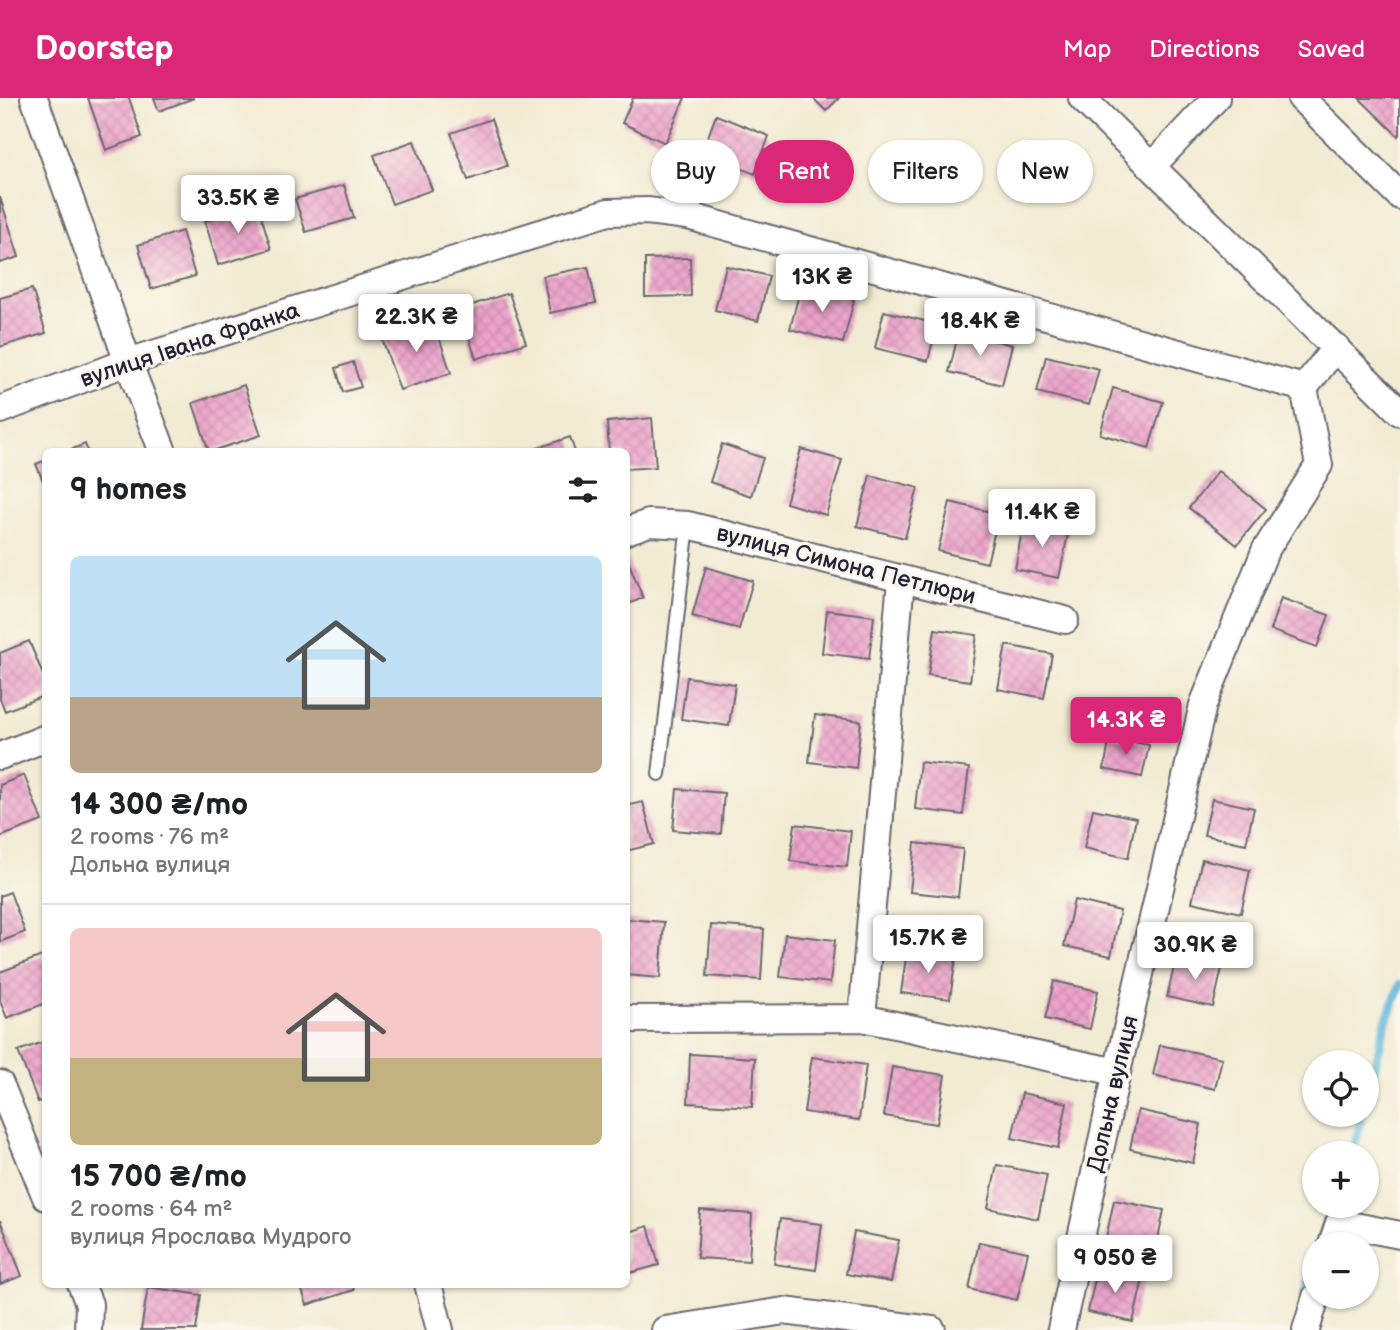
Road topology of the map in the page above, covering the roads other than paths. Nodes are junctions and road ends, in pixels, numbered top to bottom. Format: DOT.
graph roads {
  1 [pos="34,98"];
  2 [pos="1082,98"];
  3 [pos="1216,98"];
  4 [pos="1301,98"];
  5 [pos="1152,166"];
  6 [pos="1400,196"];
  7 [pos="1336,348"];
  8 [pos="128,362"];
  9 [pos="1304,388"];
  10 [pos="0,410"];
  11 [pos="1400,412"];
  12 [pos="161,448"];
  13 [pos="688,525"];
  14 [pos="630,530"];
  15 [pos="901,579"];
  16 [pos="1065,620"];
  17 [pos="42,740"];
  18 [pos="0,756"];
  19 [pos="659,774"];
  20 [pos="862,1018"];
  21 [pos="630,1019"];
  22 [pos="1117,1072"];
  23 [pos="0,1084"];
  24 [pos="42,1187"];
  25 [pos="1379,1235"];
  26 [pos="1400,1235"];
  27 [pos="83,1288"];
  28 [pos="429,1288"];
  29 [pos="1313,1309"];
  30 [pos="88,1330"];
  31 [pos="440,1330"];
  32 [pos="665,1330"];
  33 [pos="932,1330"];
  34 [pos="1061,1330"];
  35 [pos="1306,1330"];
  1 -- 8 [label="street"];
  2 -- 5 [label="street"];
  3 -- 5 [label="street"];
  4 -- 6 [label="street"];
  5 -- 7 [label="street"];
  7 -- 9 [label="street"];
  7 -- 11 [label="street"];
  8 -- 9 [label="street, вулиця Івана Франка"];
  8 -- 10 [label="street, вулиця Івана Франка"];
  8 -- 12 [label="street"];
  9 -- 22 [label="street, Дольна вулиця"];
  13 -- 14 [label="street, вулиця Симона Петлюри"];
  13 -- 15 [label="street, вулиця Симона Петлюри"];
  13 -- 19 [label="lane"];
  15 -- 16 [label="street, вулиця Симона Петлюри"];
  15 -- 20 [label="street"];
  17 -- 18 [label="street"];
  20 -- 21 [label="street"];
  20 -- 22 [label="street"];
  22 -- 34 [label="street, Дольна вулиця"];
  23 -- 24 [label="street"];
  25 -- 26 [label="street"];
  27 -- 30 [label="street"];
  28 -- 31 [label="street"];
  29 -- 35 [label="street"];
  32 -- 33 [label="street"];
}
